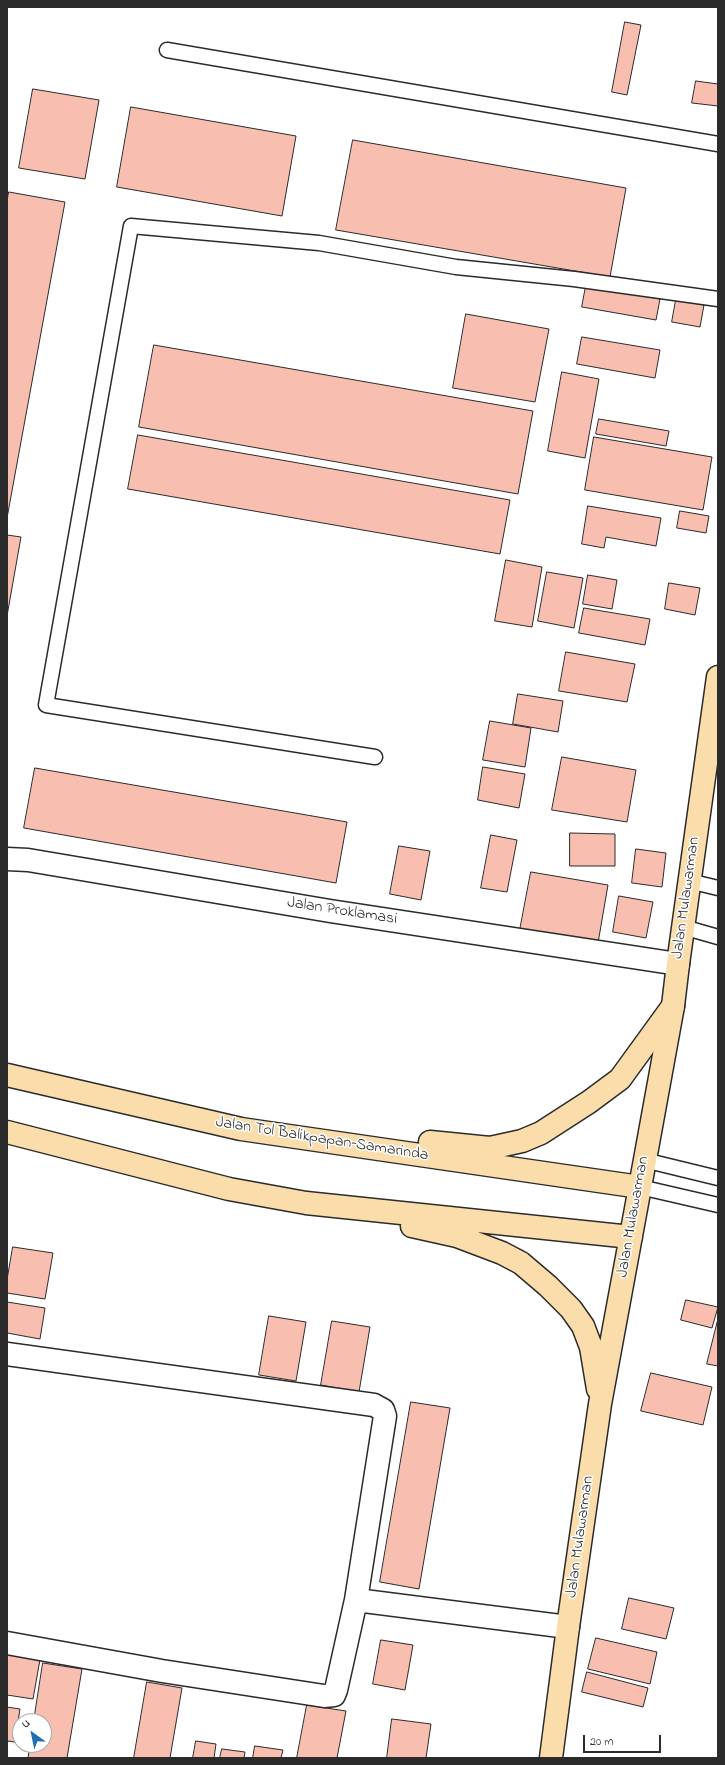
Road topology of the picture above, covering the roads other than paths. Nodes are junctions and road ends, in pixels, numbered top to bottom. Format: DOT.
graph roads {
  1 [pos="168,50"];
  2 [pos="718,144"];
  3 [pos="718,299"];
  4 [pos="718,677"];
  5 [pos="375,757"];
  6 [pos="7,859"];
  7 [pos="689,881"];
  8 [pos="718,888"];
  9 [pos="683,928"];
  10 [pos="718,937"];
  11 [pos="678,964"];
  12 [pos="673,1006"];
  13 [pos="7,1075"];
  14 [pos="241,1129"];
  15 [pos="7,1132"];
  16 [pos="644,1160"];
  17 [pos="718,1178"];
  18 [pos="640,1187"];
  19 [pos="306,1203"];
  20 [pos="718,1205"];
  21 [pos="631,1237"];
  22 [pos="7,1354"];
  23 [pos="600,1404"];
  24 [pos="356,1600"];
  25 [pos="568,1627"];
  26 [pos="7,1643"];
  27 [pos="551,1758"];
  1 -- 2 [label="lane"];
  3 -- 5 [label="lane"];
  4 -- 7 [label="main road, Jalan Mulawarman"];
  6 -- 11 [label="street, Jalan Proklamasi"];
  7 -- 8 [label="lane"];
  7 -- 9 [label="main road, Jalan Mulawarman"];
  9 -- 10 [label="lane"];
  9 -- 11 [label="main road, Jalan Mulawarman"];
  11 -- 12 [label="main road, Jalan Mulawarman"];
  12 -- 14 [label="main road"];
  12 -- 16 [label="main road, Jalan Mulawarman"];
  13 -- 14 [label="main road, Jalan Tol Balikpapan–Samarinda"];
  14 -- 18 [label="main road, Jalan Tol Balikpapan–Samarinda"];
  15 -- 19 [label="main road"];
  16 -- 17 [label="lane"];
  16 -- 18 [label="main road, Jalan Mulawarman"];
  18 -- 20 [label="lane"];
  18 -- 21 [label="main road, Jalan Mulawarman"];
  19 -- 21 [label="main road"];
  19 -- 23 [label="main road"];
  21 -- 23 [label="main road, Jalan Mulawarman"];
  22 -- 24 [label="street"];
  23 -- 25 [label="main road, Jalan Mulawarman"];
  24 -- 25 [label="street"];
  24 -- 26 [label="street"];
  25 -- 27 [label="main road, Jalan Mulawarman"];
}
